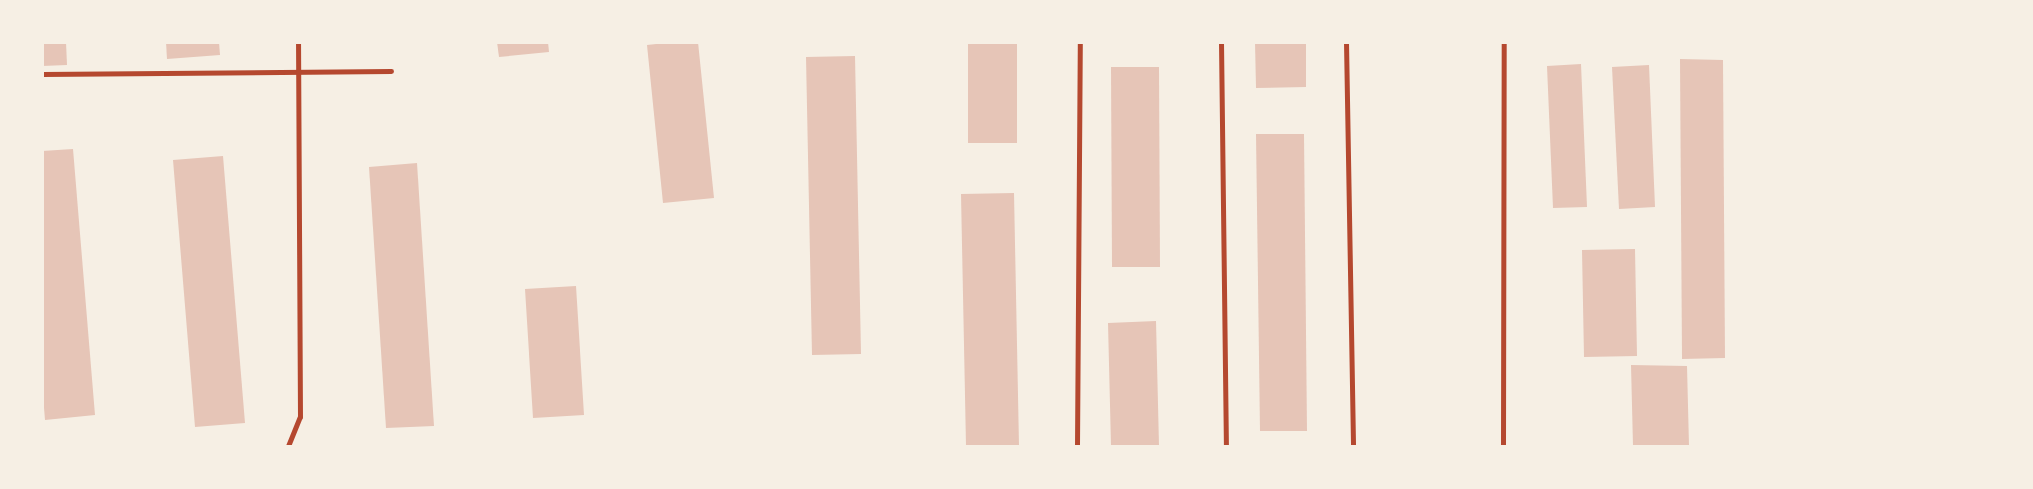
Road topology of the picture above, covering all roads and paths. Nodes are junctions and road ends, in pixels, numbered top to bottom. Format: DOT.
graph roads {
  1 [pos="298,42"];
  2 [pos="1080,42"];
  3 [pos="1220,42"];
  4 [pos="1346,42"];
  5 [pos="1504,42"];
  6 [pos="391,71"];
  7 [pos="298,72"];
  8 [pos="42,74"];
  9 [pos="288,446"];
  10 [pos="1077,446"];
  11 [pos="1226,446"];
  12 [pos="1353,446"];
  13 [pos="1503,446"];
  1 -- 7 [label="street"];
  2 -- 10 [label="street"];
  3 -- 11 [label="street"];
  4 -- 12 [label="street"];
  5 -- 13 [label="street"];
  6 -- 7 [label="street"];
  7 -- 8 [label="street"];
  7 -- 9 [label="street"];
}
